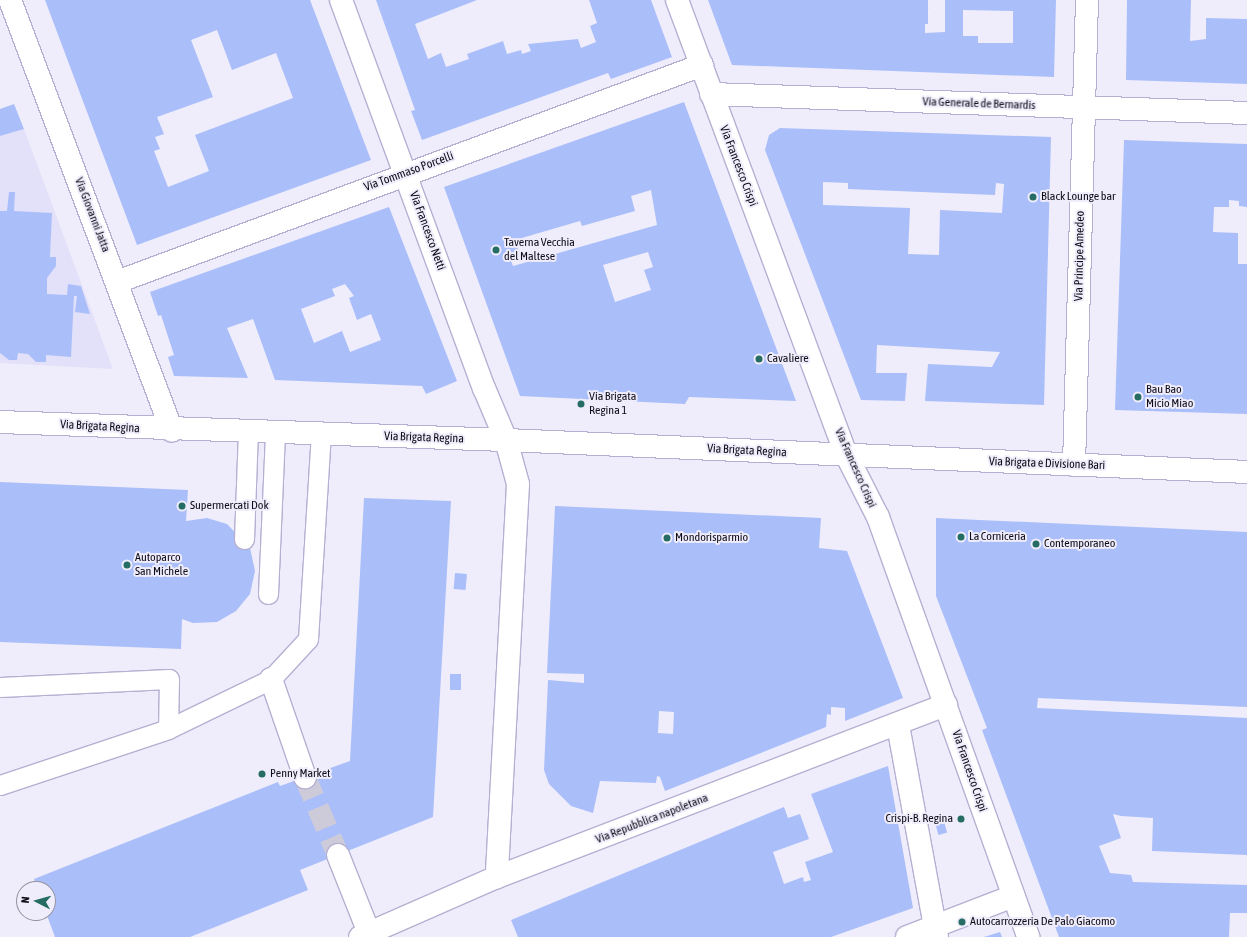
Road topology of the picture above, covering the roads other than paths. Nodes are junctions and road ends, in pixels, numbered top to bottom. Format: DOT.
graph roads {
  1 [pos="10,0"];
  2 [pos="341,0"];
  3 [pos="677,0"];
  4 [pos="1087,0"];
  5 [pos="702,65"];
  6 [pos="711,94"];
  7 [pos="1084,108"];
  8 [pos="1247,114"];
  9 [pos="406,173"];
  10 [pos="117,282"];
  11 [pos="0,422"];
  12 [pos="172,430"];
  13 [pos="248,432"];
  14 [pos="276,433"];
  15 [pos="321,435"];
  16 [pos="506,440"];
  17 [pos="847,456"];
  18 [pos="1074,465"];
  19 [pos="1247,472"];
  20 [pos="244,539"];
  21 [pos="268,594"];
  22 [pos="271,679"];
  23 [pos="0,687"];
  24 [pos="946,706"];
  25 [pos="898,725"];
  26 [pos="168,729"];
  27 [pos="305,777"];
  28 [pos="0,785"];
  29 [pos="338,855"];
  30 [pos="497,877"];
  31 [pos="1013,896"];
  32 [pos="937,932"];
  33 [pos="365,935"];
  34 [pos="907,937"];
  35 [pos="1028,937"];
  1 -- 10 [label="street, Via Giovanni Jatta"];
  2 -- 9 [label="street, Via Francesco Netti"];
  3 -- 5 [label="street, Via Francesco Crispi"];
  4 -- 7 [label="street, Via Principe Amedeo"];
  5 -- 6 [label="street, Via Francesco Crispi"];
  5 -- 9 [label="street, Via Tommaso Porcelli"];
  6 -- 7 [label="street, Via Generale de Bernardis"];
  6 -- 17 [label="street, Via Francesco Crispi"];
  7 -- 8 [label="street, Via Generale de Bernardis"];
  7 -- 18 [label="street, Via Principe Amedeo"];
  9 -- 10 [label="street, Via Tommaso Porcelli"];
  9 -- 16 [label="street, Via Francesco Netti"];
  10 -- 12 [label="street, Via Giovanni Jatta"];
  11 -- 12 [label="street, Via Brigata Regina"];
  12 -- 13 [label="street, Via Brigata Regina"];
  13 -- 14 [label="street, Via Brigata Regina"];
  13 -- 20 [label="lane"];
  14 -- 15 [label="street, Via Brigata Regina"];
  14 -- 21 [label="lane"];
  15 -- 16 [label="street, Via Brigata Regina"];
  15 -- 22 [label="lane"];
  16 -- 17 [label="street, Via Brigata Regina"];
  16 -- 30 [label="street, Via Francesco Netti"];
  17 -- 18 [label="street, Via Brigata e Divisione Bari"];
  17 -- 24 [label="street, Via Francesco Crispi"];
  18 -- 19 [label="street, Via Brigata e Divisione Bari"];
  22 -- 26 [label="lane"];
  22 -- 27 [label="street"];
  23 -- 26 [label="lane"];
  24 -- 25 [label="street, Via Repubblica napoletana"];
  24 -- 31 [label="street, Via Francesco Crispi"];
  25 -- 30 [label="street, Via Repubblica napoletana"];
  25 -- 32 [label="street"];
  26 -- 28 [label="lane"];
  29 -- 33 [label="street"];
  30 -- 33 [label="street, Via Repubblica napoletana"];
  31 -- 32 [label="street"];
  31 -- 35 [label="street, Via Francesco Crispi"];
  32 -- 34 [label="street"];
}
